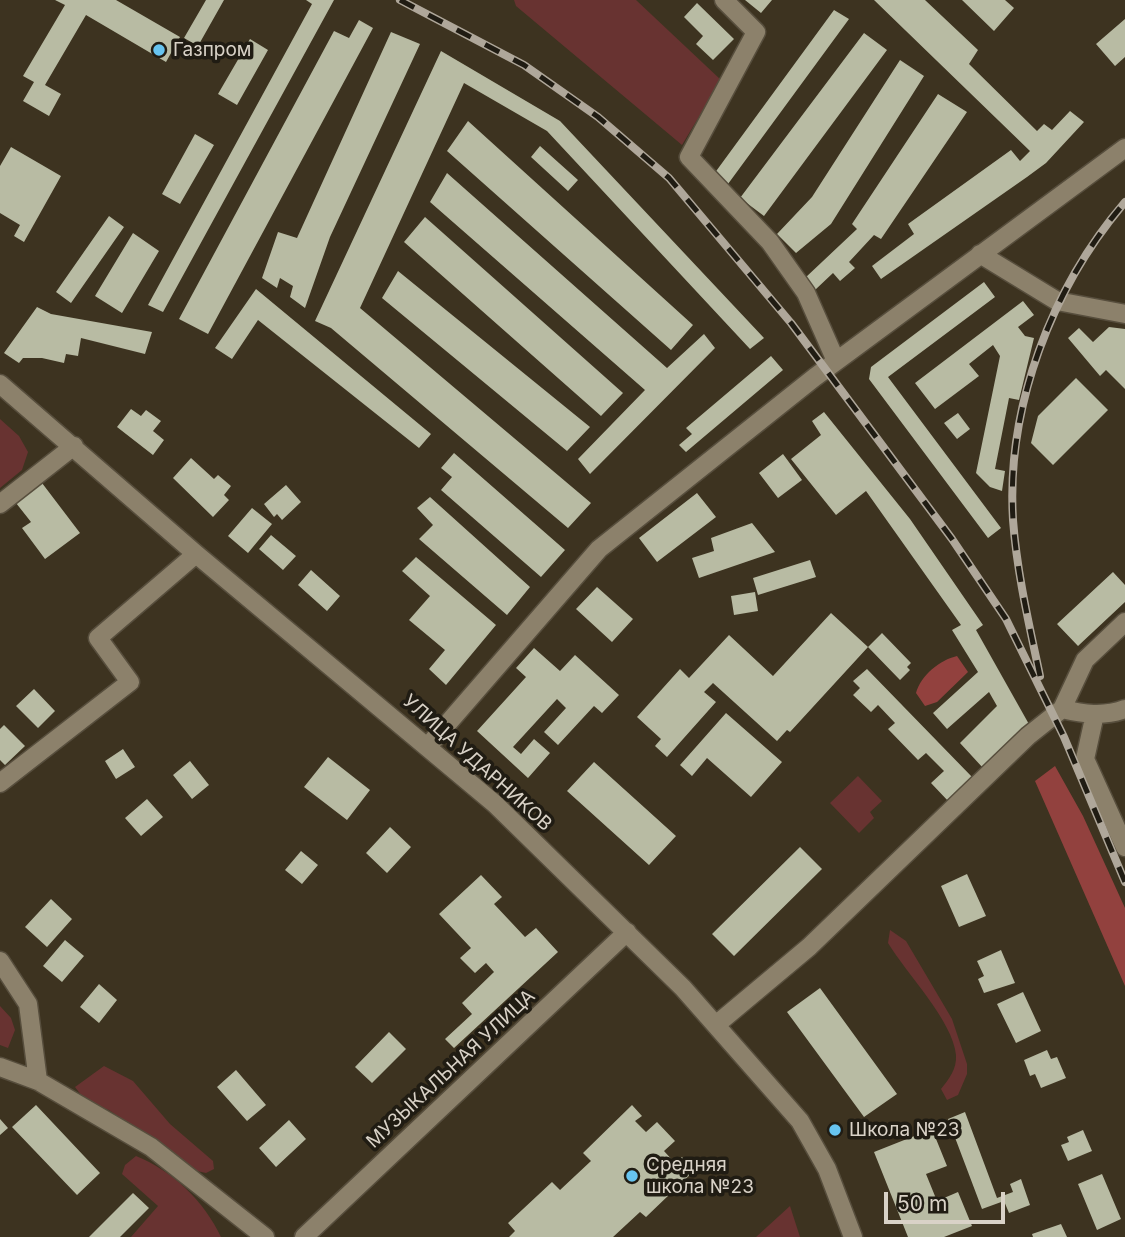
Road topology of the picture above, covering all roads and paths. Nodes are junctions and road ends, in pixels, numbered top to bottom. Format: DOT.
graph roads {
  1 [pos="724,0"];
  2 [pos="1125,148"];
  3 [pos="981,254"];
  4 [pos="1125,314"];
  5 [pos="836,361"];
  6 [pos="0,384"];
  7 [pos="74,446"];
  8 [pos="0,504"];
  9 [pos="196,554"];
  10 [pos="1125,622"];
  11 [pos="1062,709"];
  12 [pos="1125,709"];
  13 [pos="1095,714"];
  14 [pos="429,745"];
  15 [pos="0,783"];
  16 [pos="1125,846"];
  17 [pos="627,932"];
  18 [pos="0,961"];
  19 [pos="717,1024"];
  20 [pos="0,1067"];
  21 [pos="38,1081"];
  22 [pos="265,1237"];
  23 [pos="304,1237"];
  24 [pos="853,1237"];
  1 -- 5 [label="street"];
  2 -- 3 [label="street"];
  3 -- 4 [label="street"];
  3 -- 5 [label="street"];
  5 -- 14 [label="street"];
  6 -- 7 [label="street, УЛИЦА УДАРНИКОВ"];
  7 -- 8 [label="street"];
  7 -- 9 [label="street, УЛИЦА УДАРНИКОВ"];
  9 -- 14 [label="street, УЛИЦА УДАРНИКОВ"];
  9 -- 15 [label="street"];
  10 -- 11 [label="street"];
  11 -- 13 [label="street"];
  11 -- 19 [label="street"];
  12 -- 13 [label="street"];
  13 -- 16 [label="street"];
  14 -- 17 [label="street, УЛИЦА УДАРНИКОВ"];
  17 -- 19 [label="street, УЛИЦА УДАРНИКОВ"];
  17 -- 23 [label="street, МУЗЫКАЛЬНАЯ УЛИЦА"];
  18 -- 21 [label="street"];
  19 -- 24 [label="street, УЛИЦА УДАРНИКОВ"];
  20 -- 21 [label="street"];
  21 -- 22 [label="street"];
}
